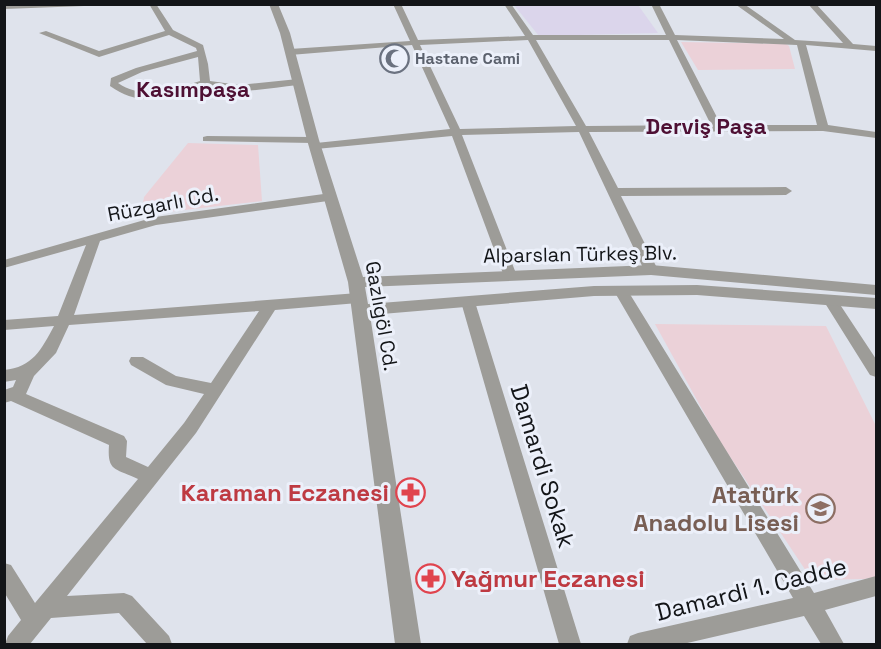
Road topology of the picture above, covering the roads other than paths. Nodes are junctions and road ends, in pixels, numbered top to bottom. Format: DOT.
graph roads {
  1 [pos="84,4"];
  2 [pos="152,4"];
  3 [pos="273,4"];
  4 [pos="398,4"];
  5 [pos="507,4"];
  6 [pos="654,4"];
  7 [pos="738,4"];
  8 [pos="811,4"];
  9 [pos="4,7"];
  10 [pos="170,32"];
  11 [pos="43,33"];
  12 [pos="673,37"];
  13 [pos="532,38"];
  14 [pos="796,41"];
  15 [pos="417,44"];
  16 [pos="850,46"];
  17 [pos="876,48"];
  18 [pos="290,52"];
  19 [pos="201,53"];
  20 [pos="298,82"];
  21 [pos="205,83"];
  22 [pos="823,128"];
  23 [pos="582,129"];
  24 [pos="718,129"];
  25 [pos="456,132"];
  26 [pos="876,135"];
  27 [pos="207,139"];
  28 [pos="315,143"];
  29 [pos="786,191"];
  30 [pos="614,192"];
  31 [pos="331,197"];
  32 [pos="95,237"];
  33 [pos="4,264"];
  34 [pos="651,270"];
  35 [pos="510,276"];
  36 [pos="876,290"];
  37 [pos="621,291"];
  38 [pos="358,296"];
  39 [pos="830,300"];
  40 [pos="468,302"];
  41 [pos="876,303"];
  42 [pos="270,306"];
  43 [pos="64,321"];
  44 [pos="4,325"];
  45 [pos="137,361"];
  46 [pos="876,371"];
  47 [pos="27,373"];
  48 [pos="4,376"];
  49 [pos="215,390"];
  50 [pos="8,396"];
  51 [pos="151,476"];
  52 [pos="4,572"];
  53 [pos="876,586"];
  54 [pos="12,596"];
  55 [pos="811,604"];
  56 [pos="40,614"];
  57 [pos="16,645"];
  58 [pos="161,645"];
  59 [pos="408,645"];
  60 [pos="570,645"];
  61 [pos="638,645"];
  62 [pos="833,645"];
  1 -- 9 [label="street"];
  2 -- 10 [label="street"];
  3 -- 18 [label="street, Gazlıgöl Cd."];
  4 -- 15 [label="street"];
  5 -- 13 [label="street"];
  6 -- 12 [label="street"];
  7 -- 14 [label="street"];
  8 -- 16 [label="street"];
  10 -- 11 [label="street"];
  10 -- 19 [label="street"];
  12 -- 13 [label="street"];
  12 -- 14 [label="street"];
  12 -- 24 [label="street"];
  13 -- 15 [label="street"];
  13 -- 23 [label="street"];
  14 -- 16 [label="street"];
  14 -- 22 [label="street"];
  15 -- 18 [label="street"];
  15 -- 25 [label="street"];
  16 -- 17 [label="street"];
  18 -- 20 [label="street, Gazlıgöl Cd."];
  19 -- 21 [label="street"];
  19 -- 21 [label="street"];
  20 -- 21 [label="street"];
  20 -- 28 [label="street, Gazlıgöl Cd."];
  22 -- 24 [label="street"];
  22 -- 26 [label="street"];
  23 -- 24 [label="street"];
  23 -- 25 [label="street"];
  23 -- 30 [label="street"];
  25 -- 28 [label="street"];
  25 -- 35 [label="street"];
  27 -- 28 [label="street"];
  28 -- 31 [label="street, Gazlıgöl Cd."];
  29 -- 30 [label="street"];
  30 -- 34 [label="street"];
  31 -- 32 [label="street, Rüzgarlı Cd."];
  31 -- 38 [label="street, Gazlıgöl Cd."];
  32 -- 33 [label="street, Rüzgarlı Cd."];
  32 -- 43 [label="street"];
  34 -- 35 [label="street, Alparslan Türkeş Blv."];
  34 -- 36 [label="street, Alparslan Türkeş Blv."];
  35 -- 38 [label="street, Alparslan Türkeş Blv."];
  37 -- 39 [label="street, Alparslan Türkeş Blv."];
  37 -- 40 [label="street, Alparslan Türkeş Blv."];
  37 -- 55 [label="street"];
  38 -- 40 [label="street, Alparslan Türkeş Blv."];
  38 -- 42 [label="street"];
  38 -- 59 [label="street, Gazlıgöl Cd."];
  39 -- 41 [label="street, Alparslan Türkeş Blv."];
  39 -- 46 [label="street"];
  40 -- 60 [label="street, Damardi Sokak"];
  42 -- 43 [label="street"];
  42 -- 49 [label="street"];
  43 -- 44 [label="street"];
  43 -- 47 [label="street"];
  45 -- 49 [label="street"];
  47 -- 48 [label="street"];
  47 -- 50 [label="street"];
  49 -- 51 [label="street"];
  50 -- 51 [label="street"];
  51 -- 56 [label="street"];
  52 -- 54 [label="street"];
  53 -- 55 [label="street, Damardi 1. Cadde"];
  54 -- 56 [label="street"];
  55 -- 61 [label="street, Damardi 1. Cadde"];
  55 -- 62 [label="street"];
  56 -- 57 [label="street"];
  56 -- 58 [label="street"];
}
